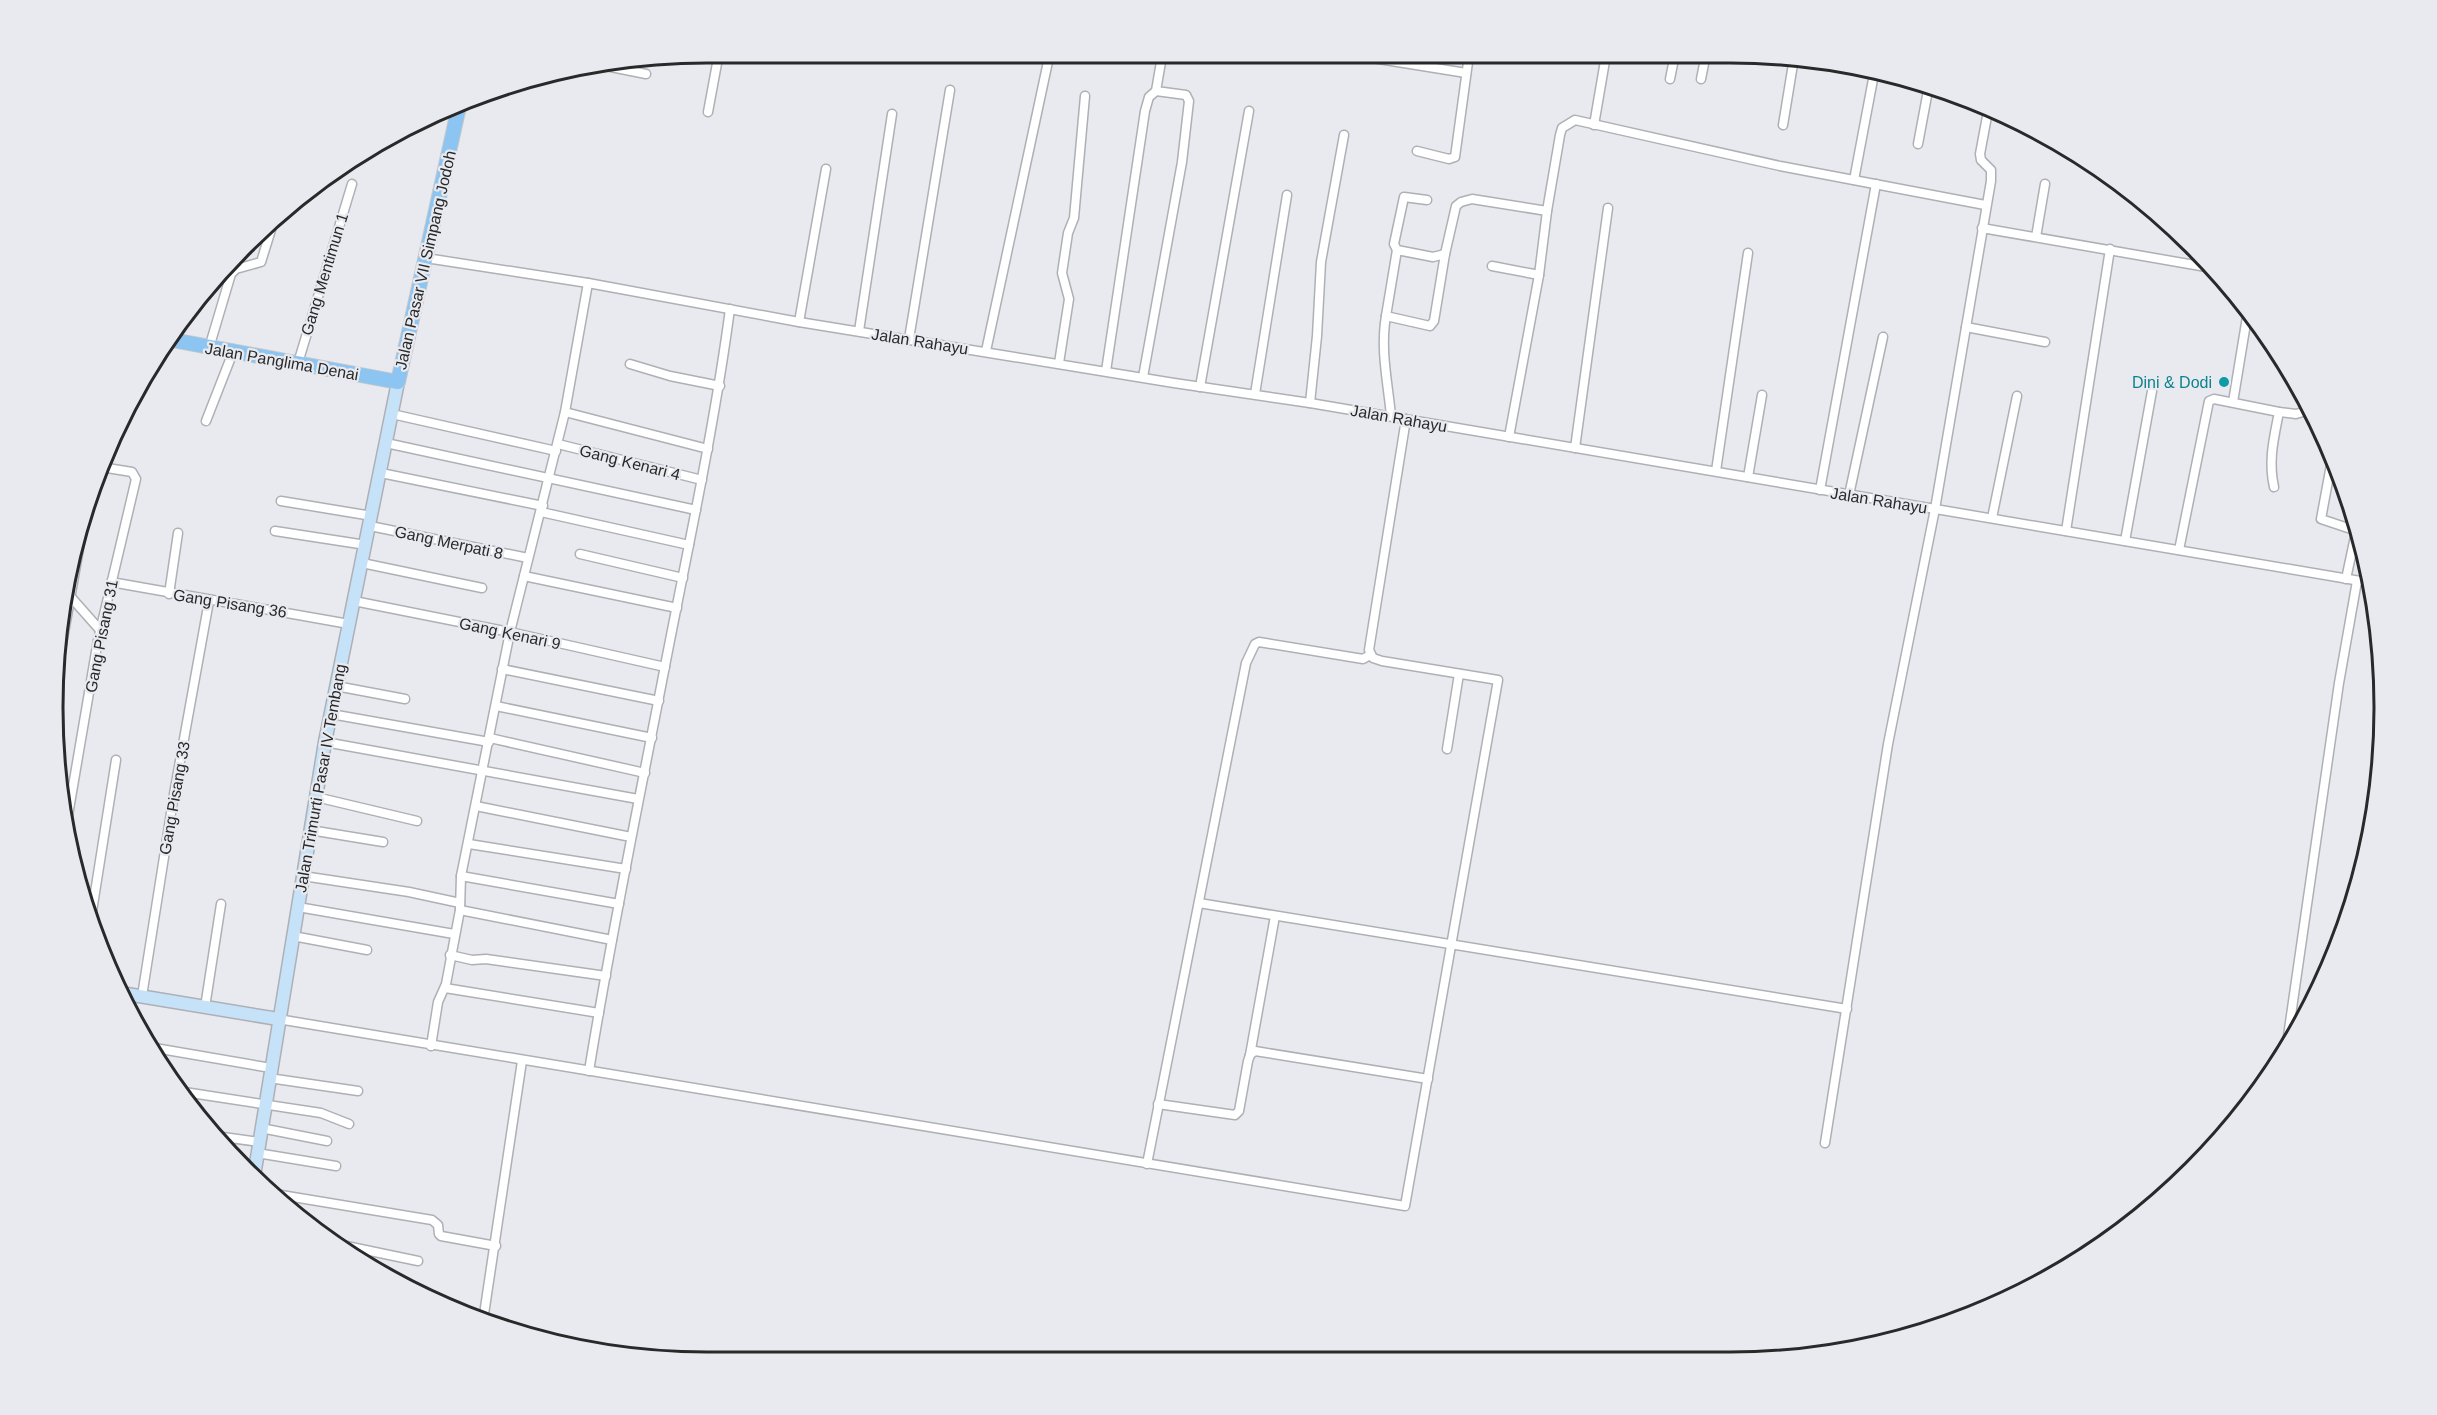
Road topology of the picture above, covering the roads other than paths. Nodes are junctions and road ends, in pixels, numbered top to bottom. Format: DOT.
graph roads {
  1 [pos="717,63"];
  2 [pos="1048,63"];
  3 [pos="1161,63"];
  4 [pos="1400,63"];
  5 [pos="1468,63"];
  6 [pos="1605,63"];
  7 [pos="1673,63"];
  8 [pos="1704,63"];
  9 [pos="1793,66"];
  10 [pos="622,69"];
  11 [pos="1466,73"];
  12 [pos="646,74"];
  13 [pos="1670,79"];
  14 [pos="1701,79"];
  15 [pos="1873,79"];
  16 [pos="950,90"];
  17 [pos="1156,91"];
  18 [pos="1927,94"];
  19 [pos="1085,96"];
  20 [pos="1249,111"];
  21 [pos="708,112"];
  22 [pos="457,114"];
  23 [pos="892,114"];
  24 [pos="1987,117"];
  25 [pos="1594,125"];
  26 [pos="1784,125"];
  27 [pos="1344,135"];
  28 [pos="1918,144"];
  29 [pos="1417,151"];
  30 [pos="826,169"];
  31 [pos="1854,180"];
  32 [pos="352,184"];
  33 [pos="1876,184"];
  34 [pos="2045,184"];
  35 [pos="1287,195"];
  36 [pos="1428,200"];
  37 [pos="1985,205"];
  38 [pos="1608,208"];
  39 [pos="1546,211"];
  40 [pos="1982,228"];
  41 [pos="269,236"];
  42 [pos="2036,237"];
  43 [pos="2110,249"];
  44 [pos="1397,250"];
  45 [pos="1748,253"];
  46 [pos="1445,254"];
  47 [pos="1433,257"];
  48 [pos="426,258"];
  49 [pos="1443,264"];
  50 [pos="2197,265"];
  51 [pos="1492,266"];
  52 [pos="236,269"];
  53 [pos="231,275"];
  54 [pos="1539,275"];
  55 [pos="588,283"];
  56 [pos="730,309"];
  57 [pos="1386,316"];
  58 [pos="799,322"];
  59 [pos="2246,322"];
  60 [pos="1966,327"];
  61 [pos="859,331"];
  62 [pos="1883,338"];
  63 [pos="909,339"];
  64 [pos="177,341"];
  65 [pos="2045,342"];
  66 [pos="209,348"];
  67 [pos="986,351"];
  68 [pos="233,352"];
  69 [pos="298,363"];
  70 [pos="1059,363"];
  71 [pos="630,364"];
  72 [pos="1106,371"];
  73 [pos="1143,377"];
  74 [pos="398,382"];
  75 [pos="720,386"];
  76 [pos="1200,387"];
  77 [pos="2152,392"];
  78 [pos="1255,394"];
  79 [pos="1762,395"];
  80 [pos="2017,396"];
  81 [pos="2233,402"];
  82 [pos="1310,403"];
  83 [pos="565,412"];
  84 [pos="2279,412"];
  85 [pos="2303,412"];
  86 [pos="392,414"];
  87 [pos="1391,416"];
  88 [pos="1406,419"];
  89 [pos="206,421"];
  90 [pos="1509,437"];
  91 [pos="386,442"];
  92 [pos="557,447"];
  93 [pos="1575,448"];
  94 [pos="708,449"];
  95 [pos="109,468"];
  96 [pos="1716,471"];
  97 [pos="381,473"];
  98 [pos="2330,473"];
  99 [pos="1748,477"];
  100 [pos="550,479"];
  101 [pos="702,480"];
  102 [pos="2274,487"];
  103 [pos="1820,490"];
  104 [pos="1849,495"];
  105 [pos="281,501"];
  106 [pos="542,509"];
  107 [pos="1935,509"];
  108 [pos="696,510"];
  109 [pos="1992,518"];
  110 [pos="371,521"];
  111 [pos="2348,528"];
  112 [pos="275,531"];
  113 [pos="2066,531"];
  114 [pos="178,533"];
  115 [pos="2125,541"];
  116 [pos="366,545"];
  117 [pos="689,545"];
  118 [pos="2353,546"];
  119 [pos="2180,550"];
  120 [pos="580,554"];
  121 [pos="528,558"];
  122 [pos="362,563"];
  123 [pos="524,576"];
  124 [pos="683,578"];
  125 [pos="2346,579"];
  126 [pos="2357,580"];
  127 [pos="2362,581"];
  128 [pos="111,582"];
  129 [pos="482,588"];
  130 [pos="169,594"];
  131 [pos="73,599"];
  132 [pos="208,601"];
  133 [pos="354,601"];
  134 [pos="677,608"];
  135 [pos="349,624"];
  136 [pos="100,630"];
  137 [pos="510,632"];
  138 [pos="1371,655"];
  139 [pos="665,667"];
  140 [pos="502,669"];
  141 [pos="1460,674"];
  142 [pos="336,686"];
  143 [pos="405,699"];
  144 [pos="659,701"];
  145 [pos="496,706"];
  146 [pos="331,714"];
  147 [pos="652,738"];
  148 [pos="489,740"];
  149 [pos="325,742"];
  150 [pos="1447,749"];
  151 [pos="116,760"];
  152 [pos="483,772"];
  153 [pos="645,772"];
  154 [pos="316,797"];
  155 [pos="639,799"];
  156 [pos="70,802"];
  157 [pos="477,806"];
  158 [pos="417,821"];
  159 [pos="310,830"];
  160 [pos="631,837"];
  161 [pos="383,842"];
  162 [pos="469,844"];
  163 [pos="626,869"];
  164 [pos="303,876"];
  165 [pos="461,876"];
  166 [pos="93,903"];
  167 [pos="1199,903"];
  168 [pos="221,904"];
  169 [pos="619,904"];
  170 [pos="460,906"];
  171 [pos="298,907"];
  172 [pos="1275,916"];
  173 [pos="454,934"];
  174 [pos="293,936"];
  175 [pos="612,940"];
  176 [pos="1450,945"];
  177 [pos="367,950"];
  178 [pos="450,955"];
  179 [pos="606,976"];
  180 [pos="445,987"];
  181 [pos="130,994"];
  182 [pos="142,996"];
  183 [pos="206,1007"];
  184 [pos="1847,1009"];
  185 [pos="599,1013"];
  186 [pos="279,1019"];
  187 [pos="2289,1028"];
  188 [pos="431,1046"];
  189 [pos="162,1050"];
  190 [pos="1250,1054"];
  191 [pos="522,1061"];
  192 [pos="589,1071"];
  193 [pos="270,1073"];
  194 [pos="1428,1079"];
  195 [pos="358,1091"];
  196 [pos="191,1093"];
  197 [pos="265,1103"];
  198 [pos="1158,1104"];
  199 [pos="349,1124"];
  200 [pos="261,1128"];
  201 [pos="231,1140"];
  202 [pos="327,1141"];
  203 [pos="1825,1143"];
  204 [pos="258,1148"];
  205 [pos="1147,1164"];
  206 [pos="255,1166"];
  207 [pos="336,1166"];
  208 [pos="288,1196"];
  209 [pos="496,1246"];
  210 [pos="357,1248"];
  211 [pos="418,1261"];
  212 [pos="485,1312"];
  1 -- 21 [label="street"];
  2 -- 67 [label="street"];
  3 -- 17 [label="street"];
  4 -- 11 [label="street"];
  5 -- 11 [label="street"];
  6 -- 25 [label="street"];
  7 -- 13 [label="street"];
  8 -- 14 [label="street"];
  9 -- 26 [label="street"];
  10 -- 12 [label="street"];
  11 -- 29 [label="street"];
  15 -- 31 [label="street"];
  16 -- 63 [label="street"];
  17 -- 72 [label="street"];
  17 -- 73 [label="street"];
  18 -- 28 [label="street"];
  19 -- 70 [label="street"];
  20 -- 76 [label="street"];
  22 -- 48 [label="main road, Jalan Pasar VII Simpang Jodoh"];
  23 -- 61 [label="street"];
  24 -- 37 [label="street"];
  25 -- 31 [label="street"];
  25 -- 39 [label="street"];
  27 -- 82 [label="street"];
  30 -- 58 [label="street"];
  31 -- 33 [label="street"];
  32 -- 69 [label="street, Gang Mentimun 1"];
  33 -- 37 [label="street"];
  33 -- 103 [label="street"];
  34 -- 42 [label="street"];
  35 -- 78 [label="street"];
  36 -- 44 [label="street"];
  37 -- 40 [label="street"];
  38 -- 93 [label="street"];
  39 -- 46 [label="street"];
  39 -- 54 [label="street"];
  40 -- 42 [label="street"];
  40 -- 60 [label="street"];
  41 -- 52 [label="street"];
  42 -- 43 [label="street"];
  43 -- 50 [label="street"];
  43 -- 113 [label="street"];
  44 -- 47 [label="street"];
  44 -- 57 [label="street"];
  45 -- 96 [label="street"];
  46 -- 47 [label="street"];
  46 -- 49 [label="street"];
  47 -- 49 [label="street"];
  48 -- 55 [label="street, Jalan Rahayu"];
  48 -- 74 [label="main road, Jalan Pasar VII Simpang Jodoh"];
  49 -- 57 [label="street"];
  51 -- 54 [label="street"];
  53 -- 66 [label="street"];
  54 -- 90 [label="street"];
  55 -- 56 [label="street, Jalan Rahayu"];
  55 -- 83 [label="street"];
  56 -- 58 [label="street, Jalan Rahayu"];
  56 -- 75 [label="street"];
  57 -- 87 [label="street"];
  58 -- 61 [label="street, Jalan Rahayu"];
  59 -- 81 [label="street"];
  60 -- 65 [label="street"];
  60 -- 107 [label="street"];
  61 -- 63 [label="street, Jalan Rahayu"];
  62 -- 104 [label="street"];
  63 -- 67 [label="street, Jalan Rahayu"];
  64 -- 66 [label="main road, Jalan Panglima Denai"];
  66 -- 68 [label="main road, Jalan Panglima Denai"];
  67 -- 70 [label="street, Jalan Rahayu"];
  68 -- 69 [label="main road, Jalan Panglima Denai"];
  68 -- 89 [label="street"];
  69 -- 74 [label="main road, Jalan Panglima Denai"];
  70 -- 72 [label="street, Jalan Rahayu"];
  71 -- 75 [label="street"];
  72 -- 73 [label="street, Jalan Rahayu"];
  73 -- 76 [label="street, Jalan Rahayu"];
  74 -- 86 [label="street, Jalan Trimurti Pasar IV Tembang"];
  75 -- 94 [label="street"];
  76 -- 78 [label="street, Jalan Rahayu"];
  77 -- 115 [label="street"];
  78 -- 82 [label="street, Jalan Rahayu"];
  79 -- 99 [label="street"];
  80 -- 109 [label="street"];
  81 -- 84 [label="street"];
  81 -- 119 [label="street"];
  82 -- 87 [label="street, Jalan Rahayu"];
  83 -- 92 [label="street"];
  83 -- 94 [label="street"];
  84 -- 85 [label="street"];
  84 -- 102 [label="street"];
  86 -- 91 [label="street, Jalan Trimurti Pasar IV Tembang"];
  86 -- 92 [label="street, Gang Kenari 4"];
  87 -- 88 [label="street, Jalan Rahayu"];
  88 -- 90 [label="street, Jalan Rahayu"];
  88 -- 138 [label="street"];
  90 -- 93 [label="street, Jalan Rahayu"];
  91 -- 97 [label="street, Jalan Trimurti Pasar IV Tembang"];
  91 -- 100 [label="street"];
  92 -- 100 [label="street"];
  92 -- 101 [label="street, Gang Kenari 4"];
  93 -- 96 [label="street, Jalan Rahayu"];
  94 -- 101 [label="street"];
  95 -- 128 [label="street, Gang Pisang 31"];
  96 -- 99 [label="street, Jalan Rahayu"];
  97 -- 106 [label="street"];
  97 -- 110 [label="street, Jalan Trimurti Pasar IV Tembang"];
  98 -- 111 [label="street"];
  99 -- 103 [label="street, Jalan Rahayu"];
  100 -- 106 [label="street"];
  100 -- 108 [label="street"];
  101 -- 108 [label="street"];
  103 -- 104 [label="street, Jalan Rahayu"];
  104 -- 107 [label="street, Jalan Rahayu"];
  105 -- 110 [label="street, Gang Merpati 8"];
  106 -- 117 [label="street"];
  106 -- 121 [label="street"];
  107 -- 109 [label="street, Jalan Rahayu"];
  107 -- 184 [label="street"];
  108 -- 117 [label="street"];
  109 -- 113 [label="street, Jalan Rahayu"];
  110 -- 116 [label="street, Jalan Trimurti Pasar IV Tembang"];
  110 -- 121 [label="street, Gang Merpati 8"];
  112 -- 116 [label="street"];
  113 -- 115 [label="street, Jalan Rahayu"];
  114 -- 130 [label="street"];
  115 -- 119 [label="street, Jalan Rahayu"];
  116 -- 122 [label="street, Jalan Trimurti Pasar IV Tembang"];
  117 -- 124 [label="street"];
  118 -- 125 [label="street"];
  119 -- 125 [label="street, Jalan Rahayu"];
  120 -- 124 [label="street"];
  121 -- 123 [label="street"];
  122 -- 129 [label="street"];
  122 -- 133 [label="street, Jalan Trimurti Pasar IV Tembang"];
  123 -- 134 [label="street"];
  123 -- 137 [label="street"];
  124 -- 134 [label="street"];
  125 -- 126 [label="street, Jalan Rahayu"];
  126 -- 127 [label="street, Jalan Rahayu"];
  126 -- 187 [label="street"];
  128 -- 130 [label="street, Gang Pisang 36"];
  128 -- 136 [label="street, Gang Pisang 31"];
  130 -- 132 [label="street, Gang Pisang 36"];
  131 -- 136 [label="street"];
  132 -- 135 [label="street, Gang Pisang 36"];
  132 -- 182 [label="street, Gang Pisang 33"];
  133 -- 135 [label="street, Jalan Trimurti Pasar IV Tembang"];
  133 -- 137 [label="street, Gang Kenari 9"];
  134 -- 139 [label="street"];
  135 -- 142 [label="street, Jalan Trimurti Pasar IV Tembang"];
  136 -- 156 [label="street, Gang Pisang 31"];
  137 -- 139 [label="street, Gang Kenari 9"];
  137 -- 140 [label="street"];
  138 -- 141 [label="street"];
  138 -- 167 [label="street"];
  139 -- 144 [label="street"];
  140 -- 144 [label="street"];
  140 -- 145 [label="street"];
  141 -- 150 [label="street"];
  141 -- 176 [label="street"];
  142 -- 143 [label="street"];
  142 -- 146 [label="street, Jalan Trimurti Pasar IV Tembang"];
  144 -- 147 [label="street"];
  145 -- 147 [label="street"];
  145 -- 148 [label="street"];
  146 -- 148 [label="street"];
  146 -- 149 [label="street, Jalan Trimurti Pasar IV Tembang"];
  147 -- 153 [label="street"];
  148 -- 152 [label="street"];
  148 -- 153 [label="street"];
  149 -- 152 [label="street"];
  149 -- 154 [label="street, Jalan Trimurti Pasar IV Tembang"];
  151 -- 166 [label="street"];
  152 -- 155 [label="street"];
  152 -- 157 [label="street"];
  153 -- 155 [label="street"];
  154 -- 158 [label="street"];
  154 -- 159 [label="street, Jalan Trimurti Pasar IV Tembang"];
  155 -- 160 [label="street"];
  157 -- 160 [label="street"];
  157 -- 162 [label="street"];
  159 -- 161 [label="street"];
  159 -- 164 [label="street, Jalan Trimurti Pasar IV Tembang"];
  160 -- 163 [label="street"];
  162 -- 163 [label="street"];
  162 -- 165 [label="street"];
  163 -- 169 [label="street"];
  164 -- 170 [label="street"];
  164 -- 171 [label="street, Jalan Trimurti Pasar IV Tembang"];
  165 -- 169 [label="street"];
  165 -- 170 [label="street"];
  167 -- 172 [label="street"];
  167 -- 198 [label="street"];
  168 -- 183 [label="street"];
  169 -- 175 [label="street"];
  170 -- 173 [label="street"];
  170 -- 175 [label="street"];
  171 -- 173 [label="street"];
  171 -- 174 [label="street, Jalan Trimurti Pasar IV Tembang"];
  172 -- 176 [label="street"];
  172 -- 190 [label="street"];
  173 -- 178 [label="street"];
  174 -- 177 [label="street"];
  174 -- 186 [label="street, Jalan Trimurti Pasar IV Tembang"];
  175 -- 179 [label="street"];
  176 -- 184 [label="street"];
  176 -- 194 [label="street"];
  178 -- 179 [label="street"];
  178 -- 180 [label="street"];
  179 -- 185 [label="street"];
  180 -- 185 [label="street"];
  180 -- 188 [label="street"];
  181 -- 182 [label="street"];
  182 -- 183 [label="street"];
  183 -- 186 [label="street"];
  184 -- 203 [label="street"];
  185 -- 192 [label="street"];
  186 -- 188 [label="street"];
  186 -- 193 [label="street, Jalan Trimurti Pasar IV Tembang"];
  188 -- 191 [label="street"];
  189 -- 193 [label="street"];
  190 -- 194 [label="street"];
  190 -- 198 [label="street"];
  191 -- 192 [label="street"];
  191 -- 209 [label="street"];
  192 -- 205 [label="street"];
  193 -- 195 [label="street"];
  193 -- 197 [label="street, Jalan Trimurti Pasar IV Tembang"];
  194 -- 205 [label="street"];
  196 -- 197 [label="street"];
  197 -- 199 [label="street"];
  197 -- 200 [label="street, Jalan Trimurti Pasar IV Tembang"];
  198 -- 205 [label="street"];
  200 -- 202 [label="street"];
  200 -- 204 [label="street, Jalan Trimurti Pasar IV Tembang"];
  201 -- 204 [label="street"];
  204 -- 206 [label="street, Jalan Trimurti Pasar IV Tembang"];
  204 -- 207 [label="street"];
  208 -- 209 [label="street"];
  209 -- 212 [label="street"];
  210 -- 211 [label="street"];
}
